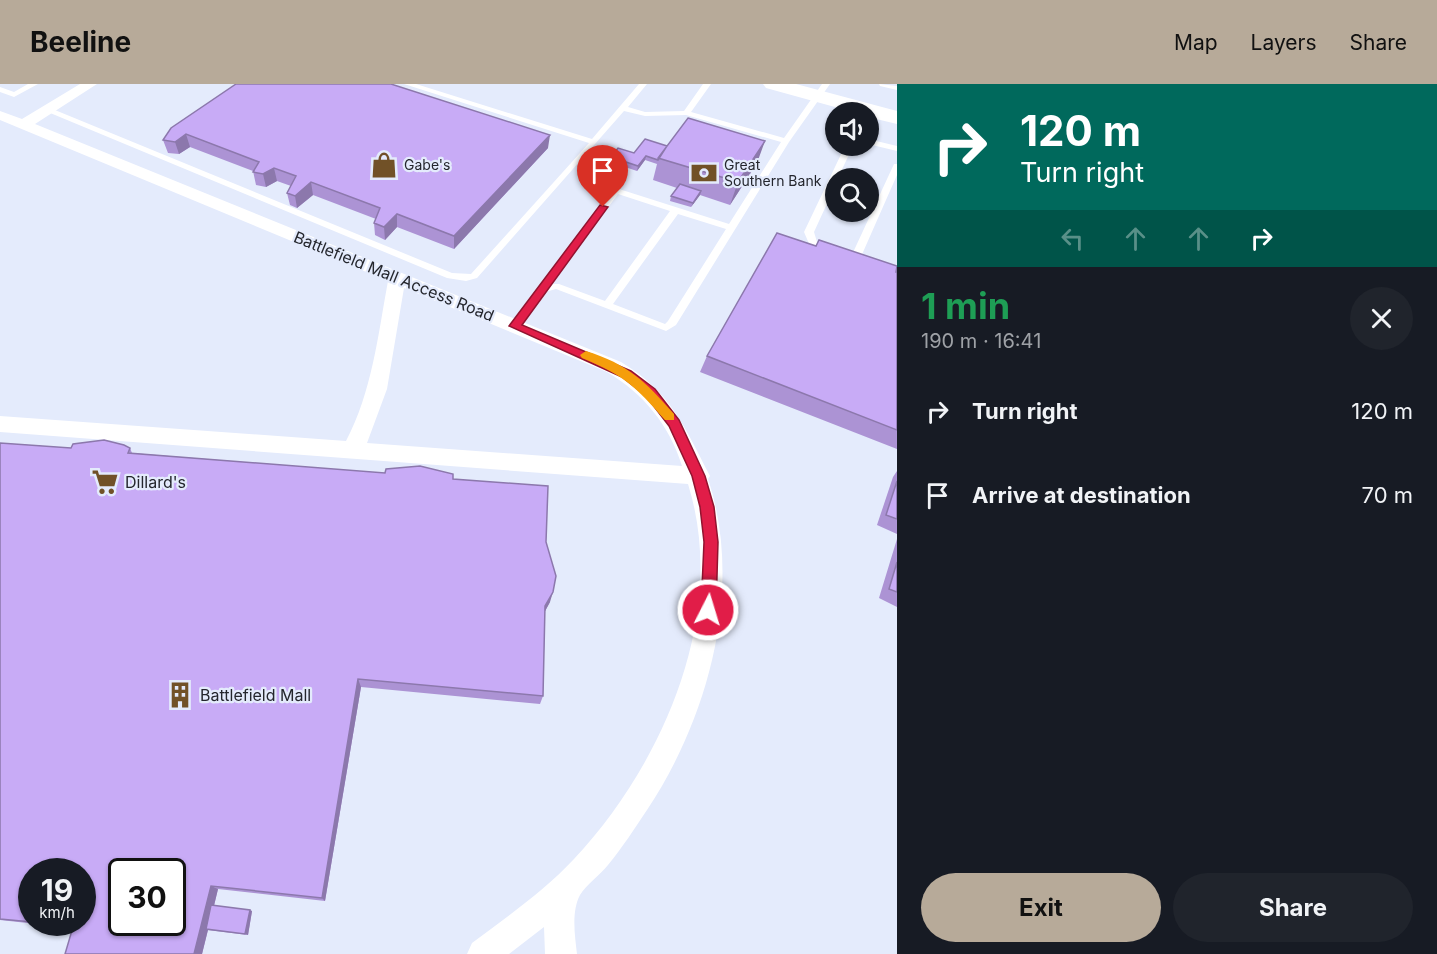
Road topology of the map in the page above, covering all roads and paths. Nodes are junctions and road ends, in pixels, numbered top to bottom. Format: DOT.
graph roads {
  1 [pos="34,84"];
  2 [pos="90,84"];
  3 [pos="408,84"];
  4 [pos="643,84"];
  5 [pos="707,84"];
  6 [pos="773,84"];
  7 [pos="883,84"];
  8 [pos="897,88"];
  9 [pos="0,89"];
  10 [pos="822,90"];
  11 [pos="848,102"];
  12 [pos="623,108"];
  13 [pos="47,110"];
  14 [pos="686,113"];
  15 [pos="879,114"];
  16 [pos="0,115"];
  17 [pos="897,118"];
  18 [pos="24,124"];
  19 [pos="786,141"];
  20 [pos="594,142"];
  21 [pos="879,144"];
  22 [pos="897,149"];
  23 [pos="844,156"];
  24 [pos="897,166"];
  25 [pos="676,210"];
  26 [pos="731,228"];
  27 [pos="846,256"];
  28 [pos="865,262"];
  29 [pos="397,278"];
  30 [pos="542,290"];
  31 [pos="607,306"];
  32 [pos="515,326"];
  33 [pos="0,424"];
  34 [pos="352,451"];
  35 [pos="699,476"];
  36 [pos="566,891"];
  37 [pos="483,954"];
  38 [pos="561,954"];
  1 -- 9 [label="lane"];
  2 -- 13 [label="street"];
  3 -- 20 [label="lane"];
  4 -- 12 [label="lane"];
  5 -- 14 [label="lane"];
  6 -- 10 [label="main road"];
  7 -- 8 [label="lane"];
  10 -- 11 [label="main road"];
  10 -- 19 [label="lane"];
  12 -- 14 [label="lane"];
  12 -- 20 [label="lane"];
  13 -- 18 [label="street"];
  13 -- 20 [label="lane"];
  14 -- 19 [label="lane"];
  15 -- 17 [label="main road"];
  16 -- 18 [label="street, Battlefield Mall Access Road"];
  18 -- 29 [label="street, Battlefield Mall Access Road"];
  19 -- 26 [label="lane"];
  21 -- 22 [label="lane"];
  23 -- 27 [label="lane"];
  24 -- 27 [label="lane"];
  25 -- 26 [label="lane"];
  25 -- 30 [label="lane"];
  25 -- 31 [label="lane"];
  26 -- 31 [label="lane"];
  27 -- 28 [label="lane"];
  29 -- 32 [label="street, Battlefield Mall Access Road"];
  29 -- 34 [label="street"];
  30 -- 31 [label="lane"];
  30 -- 32 [label="lane"];
  32 -- 35 [label="street, Battlefield Mall Access Road"];
  33 -- 34 [label="street"];
  34 -- 35 [label="street"];
  35 -- 36 [label="street, Battlefield Mall Access Road"];
  36 -- 37 [label="street, Battlefield Mall Access Road"];
  36 -- 38 [label="street"];
}
